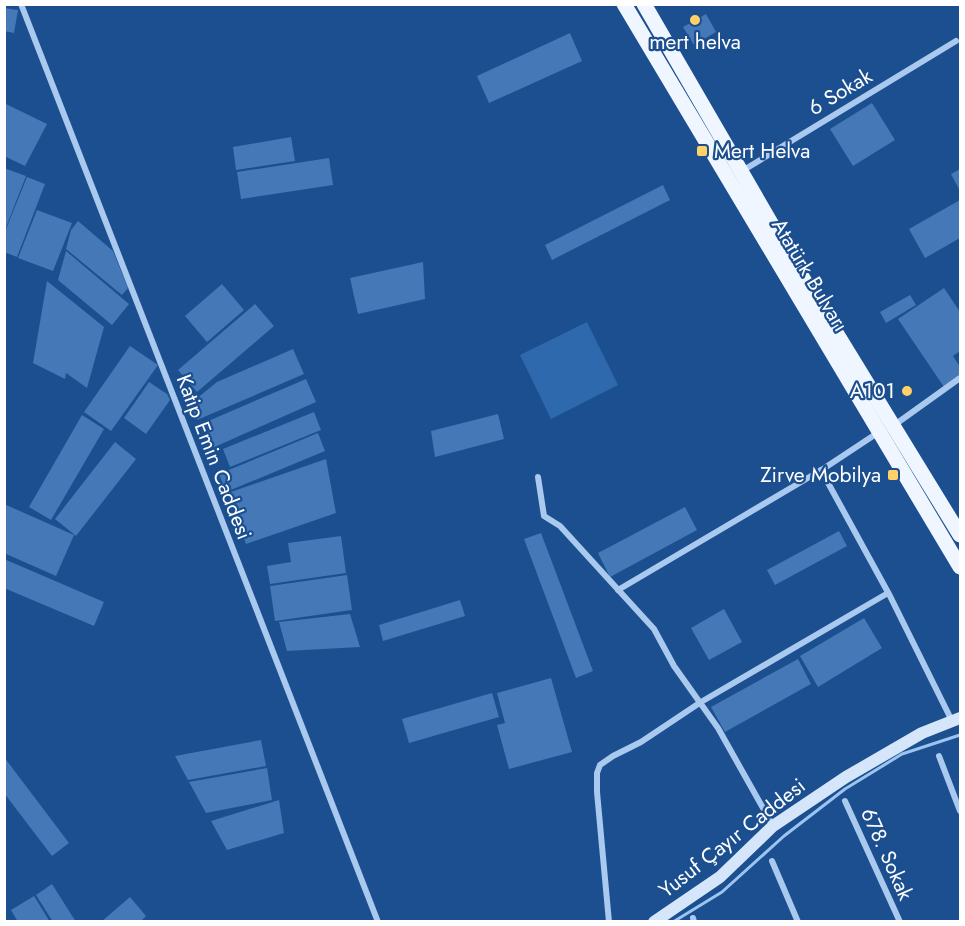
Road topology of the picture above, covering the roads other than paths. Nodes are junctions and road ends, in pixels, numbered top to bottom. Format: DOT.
graph roads {
  1 [pos="21,4"];
  2 [pos="624,4"];
  3 [pos="644,4"];
  4 [pos="956,41"];
  5 [pos="742,171"];
  6 [pos="960,378"];
  7 [pos="886,429"];
  8 [pos="821,470"];
  9 [pos="538,477"];
  10 [pos="960,535"];
  11 [pos="960,567"];
  12 [pos="618,590"];
  13 [pos="888,593"];
  14 [pos="701,702"];
  15 [pos="956,719"];
  16 [pos="939,756"];
  17 [pos="845,801"];
  18 [pos="960,811"];
  19 [pos="773,826"];
  20 [pos="772,861"];
  21 [pos="378,921"];
  22 [pos="609,921"];
  23 [pos="654,921"];
  24 [pos="798,921"];
  25 [pos="900,921"];
  1 -- 21 [label="street, Katip Emin Caddesi"];
  2 -- 7 [label="main road, Atatürk Bulvarı"];
  3 -- 5 [label="main road, Atatürk Bulvarı"];
  4 -- 5 [label="street, 6 Sokak"];
  5 -- 7 [label="main road, Atatürk Bulvarı"];
  6 -- 7 [label="street"];
  7 -- 8 [label="street"];
  7 -- 10 [label="main road, Atatürk Bulvarı"];
  7 -- 11 [label="main road, Atatürk Bulvarı"];
  8 -- 12 [label="street"];
  8 -- 13 [label="street"];
  9 -- 12 [label="street"];
  12 -- 14 [label="street"];
  13 -- 14 [label="street"];
  13 -- 15 [label="street"];
  14 -- 19 [label="street"];
  14 -- 22 [label="street"];
  15 -- 19 [label="street, Yusuf Çayır Caddesi"];
  16 -- 18 [label="street"];
  17 -- 25 [label="street, 678. Sokak"];
  19 -- 23 [label="street, Yusuf Çayır Caddesi"];
  20 -- 24 [label="street"];
}
